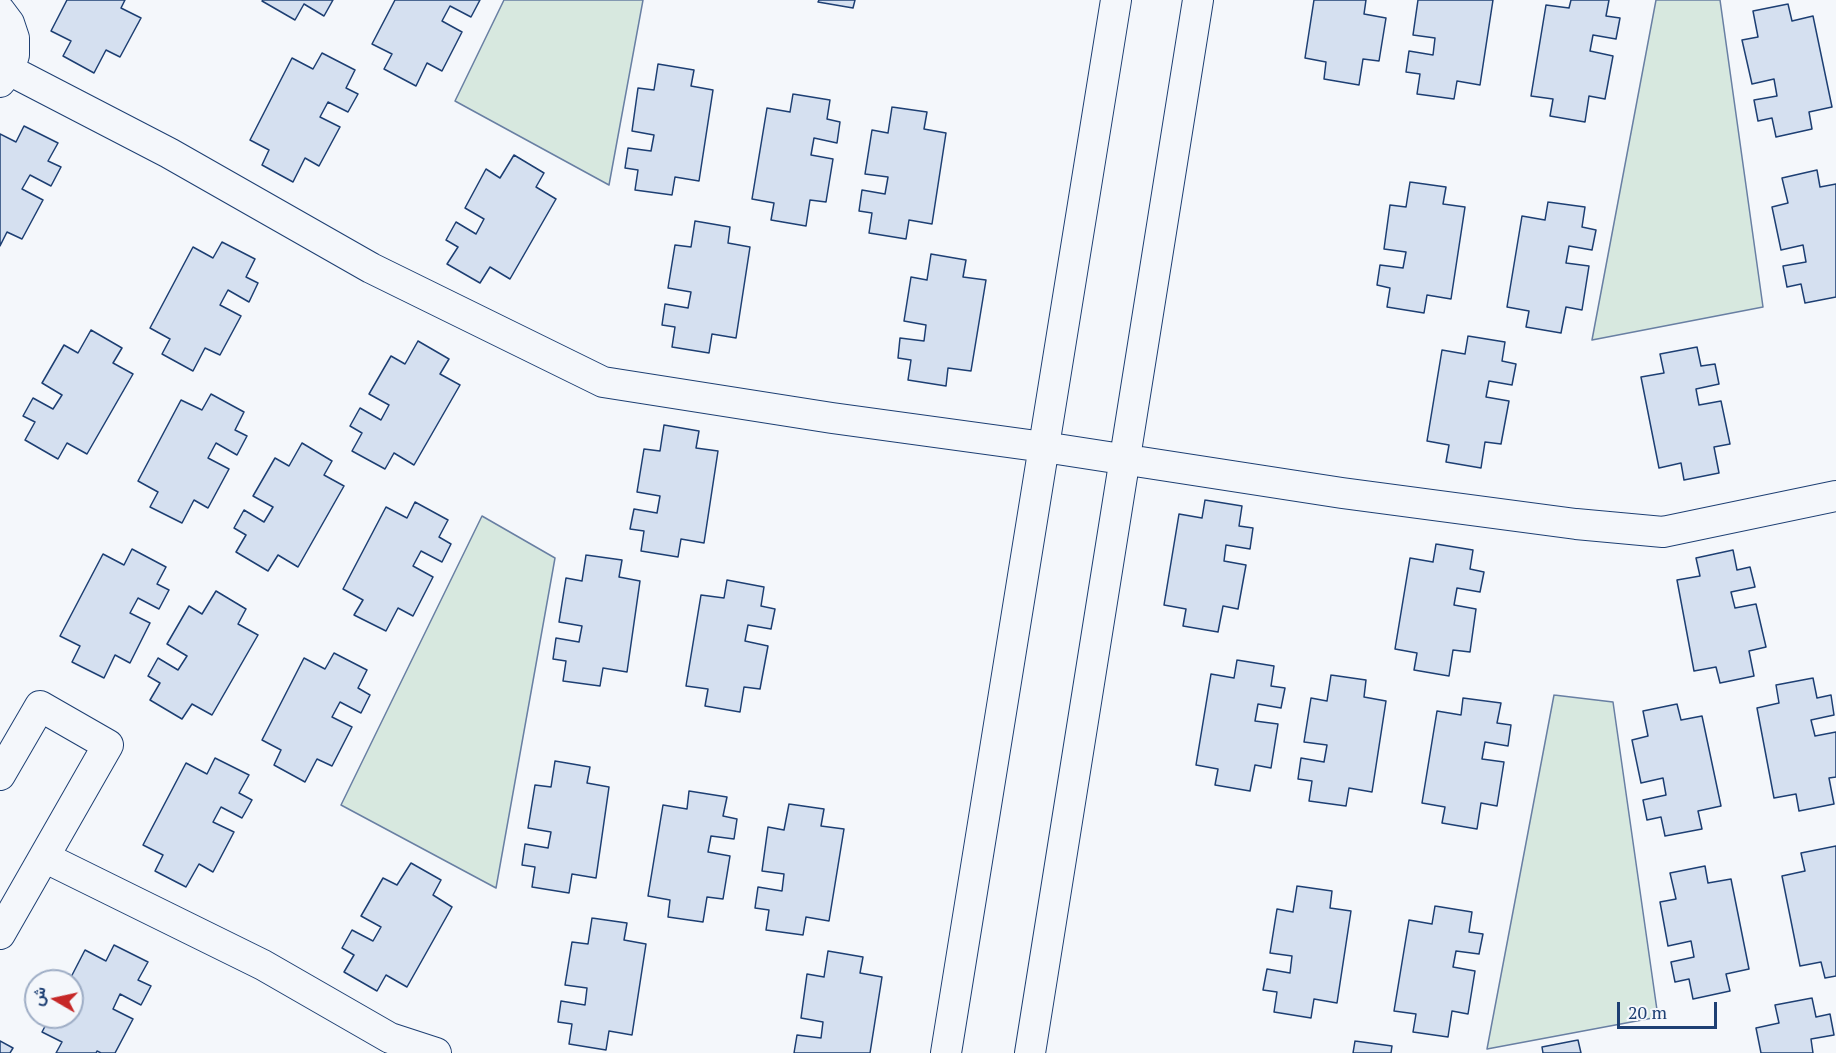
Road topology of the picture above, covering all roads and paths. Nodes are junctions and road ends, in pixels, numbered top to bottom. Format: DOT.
graph roads {
  1 [pos="1116,0"];
  2 [pos="1198,0"];
  3 [pos="0,11"];
  4 [pos="4,76"];
  5 [pos="1044,447"];
  6 [pos="1125,460"];
  7 [pos="1836,496"];
  8 [pos="0,775"];
  9 [pos="44,857"];
  10 [pos="0,934"];
  11 [pos="436,1053"];
  12 [pos="946,1053"];
  13 [pos="1030,1053"];
  1 -- 5 [label="street"];
  2 -- 6 [label="street"];
  3 -- 4 [label="street"];
  4 -- 5 [label="street"];
  5 -- 6 [label="street"];
  5 -- 12 [label="street"];
  6 -- 7 [label="street"];
  6 -- 13 [label="street"];
  8 -- 9 [label="street"];
  9 -- 10 [label="street"];
  9 -- 11 [label="street"];
}
